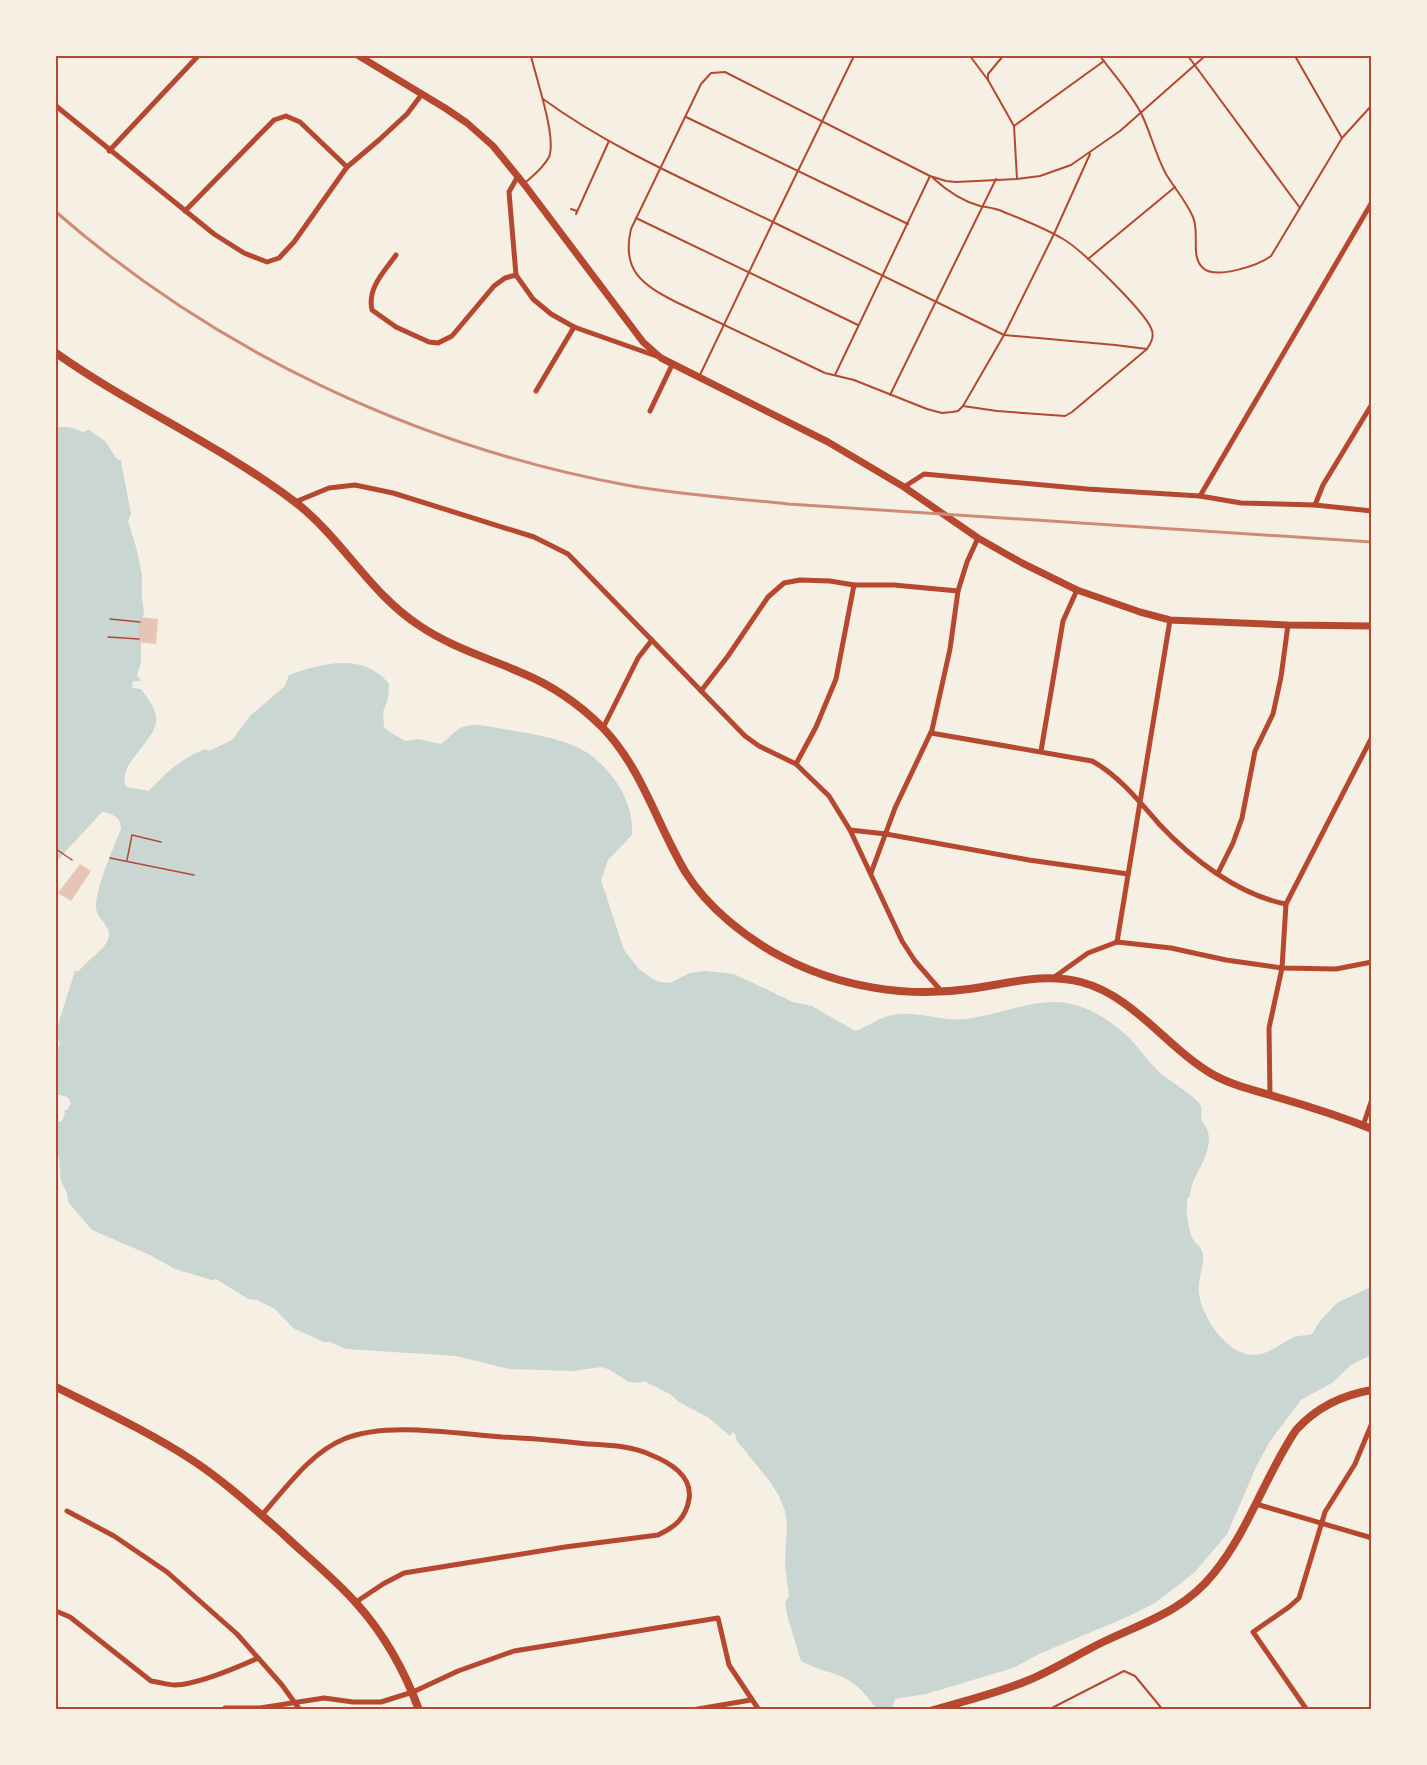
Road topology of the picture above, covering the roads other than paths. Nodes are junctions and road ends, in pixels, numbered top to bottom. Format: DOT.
graph roads {
  1 [pos="198,56"];
  2 [pos="359,56"];
  3 [pos="531,56"];
  4 [pos="854,56"];
  5 [pos="970,56"];
  6 [pos="1003,56"];
  7 [pos="1100,56"];
  8 [pos="1188,56"];
  9 [pos="1205,56"];
  10 [pos="1295,56"];
  11 [pos="1104,61"];
  12 [pos="1196,66"];
  13 [pos="988,80"];
  14 [pos="422,94"];
  15 [pos="543,99"];
  16 [pos="1371,105"];
  17 [pos="56,106"];
  18 [pos="1141,113"];
  19 [pos="686,117"];
  20 [pos="822,120"];
  21 [pos="1014,126"];
  22 [pos="1342,138"];
  23 [pos="609,141"];
  24 [pos="109,151"];
  25 [pos="1090,154"];
  26 [pos="347,166"];
  27 [pos="662,168"];
  28 [pos="796,171"];
  29 [pos="518,176"];
  30 [pos="930,176"];
  31 [pos="996,179"];
  32 [pos="1017,179"];
  33 [pos="524,184"];
  34 [pos="1175,187"];
  35 [pos="1371,202"];
  36 [pos="982,206"];
  37 [pos="1300,208"];
  38 [pos="571,209"];
  39 [pos="185,211"];
  40 [pos="636,218"];
  41 [pos="772,222"];
  42 [pos="908,224"];
  43 [pos="1054,234"];
  44 [pos="396,255"];
  45 [pos="1088,259"];
  46 [pos="748,273"];
  47 [pos="516,275"];
  48 [pos="883,277"];
  49 [pos="936,303"];
  50 [pos="725,325"];
  51 [pos="858,325"];
  52 [pos="574,327"];
  53 [pos="1004,335"];
  54 [pos="1147,350"];
  55 [pos="56,353"];
  56 [pos="661,358"];
  57 [pos="672,365"];
  58 [pos="835,375"];
  59 [pos="699,377"];
  60 [pos="536,392"];
  61 [pos="890,395"];
  62 [pos="1371,404"];
  63 [pos="963,406"];
  64 [pos="650,411"];
  65 [pos="904,487"];
  66 [pos="1200,496"];
  67 [pos="295,502"];
  68 [pos="1315,505"];
  69 [pos="1371,511"];
  70 [pos="978,538"];
  71 [pos="854,585"];
  72 [pos="1077,590"];
  73 [pos="958,591"];
  74 [pos="1170,620"];
  75 [pos="1288,625"];
  76 [pos="1371,626"];
  77 [pos="652,640"];
  78 [pos="701,691"];
  79 [pos="603,728"];
  80 [pos="931,733"];
  81 [pos="1371,737"];
  82 [pos="1041,751"];
  83 [pos="796,764"];
  84 [pos="1140,803"];
  85 [pos="850,830"];
  86 [pos="886,834"];
  87 [pos="871,873"];
  88 [pos="1218,873"];
  89 [pos="1128,874"];
  90 [pos="1286,904"];
  91 [pos="1118,942"];
  92 [pos="1371,962"];
  93 [pos="1282,968"];
  94 [pos="1053,978"];
  95 [pos="942,992"];
  96 [pos="1270,1095"];
  97 [pos="1371,1099"];
  98 [pos="1367,1128"];
  99 [pos="56,1387"];
  100 [pos="1371,1390"];
  101 [pos="1371,1423"];
  102 [pos="1256,1504"];
  103 [pos="67,1511"];
  104 [pos="262,1515"];
  105 [pos="1321,1523"];
  106 [pos="1371,1538"];
  107 [pos="356,1602"];
  108 [pos="56,1611"];
  109 [pos="258,1658"];
  110 [pos="413,1692"];
  111 [pos="751,1700"];
  112 [pos="294,1702"];
  113 [pos="225,1708"];
  114 [pos="300,1710"];
  115 [pos="419,1710"];
  116 [pos="692,1710"];
  117 [pos="759,1710"];
  118 [pos="933,1710"];
  119 [pos="1048,1710"];
  120 [pos="1163,1710"];
  121 [pos="1306,1710"];
  1 -- 24 [label="street"];
  2 -- 14 [label="street"];
  3 -- 15 [label="lane"];
  4 -- 20 [label="lane"];
  5 -- 13 [label="lane"];
  6 -- 13 [label="lane"];
  7 -- 11 [label="lane"];
  8 -- 12 [label="lane"];
  9 -- 12 [label="lane"];
  10 -- 22 [label="lane"];
  11 -- 18 [label="lane"];
  11 -- 21 [label="lane"];
  12 -- 18 [label="lane"];
  12 -- 37 [label="lane"];
  13 -- 21 [label="lane"];
  14 -- 26 [label="street"];
  14 -- 29 [label="street"];
  15 -- 23 [label="lane"];
  15 -- 33 [label="lane"];
  16 -- 22 [label="lane"];
  17 -- 24 [label="street"];
  18 -- 25 [label="lane"];
  18 -- 34 [label="lane"];
  19 -- 20 [label="lane"];
  19 -- 27 [label="lane"];
  19 -- 28 [label="lane"];
  20 -- 28 [label="lane"];
  20 -- 30 [label="lane"];
  21 -- 32 [label="lane"];
  22 -- 37 [label="lane"];
  23 -- 27 [label="lane"];
  23 -- 38 [label="lane"];
  24 -- 39 [label="street"];
  25 -- 32 [label="lane"];
  25 -- 43 [label="lane"];
  26 -- 39 [label="street"];
  26 -- 39 [label="street"];
  27 -- 40 [label="lane"];
  27 -- 41 [label="lane"];
  28 -- 41 [label="lane"];
  28 -- 42 [label="lane"];
  29 -- 33 [label="street"];
  29 -- 47 [label="street"];
  30 -- 31 [label="lane"];
  30 -- 36 [label="lane"];
  30 -- 42 [label="lane"];
  31 -- 32 [label="lane"];
  31 -- 36 [label="lane"];
  33 -- 56 [label="street"];
  34 -- 37 [label="lane"];
  34 -- 45 [label="lane"];
  35 -- 66 [label="street"];
  36 -- 43 [label="lane"];
  36 -- 49 [label="lane"];
  40 -- 46 [label="lane"];
  40 -- 50 [label="lane"];
  41 -- 46 [label="lane"];
  41 -- 48 [label="lane"];
  42 -- 48 [label="lane"];
  43 -- 45 [label="lane"];
  43 -- 53 [label="lane"];
  44 -- 47 [label="street"];
  45 -- 54 [label="lane"];
  46 -- 50 [label="lane"];
  46 -- 51 [label="lane"];
  47 -- 52 [label="street"];
  48 -- 49 [label="lane"];
  48 -- 51 [label="lane"];
  49 -- 53 [label="lane"];
  49 -- 61 [label="lane"];
  50 -- 58 [label="lane"];
  50 -- 59 [label="lane"];
  51 -- 58 [label="lane"];
  52 -- 56 [label="street"];
  52 -- 60 [label="street"];
  53 -- 54 [label="lane"];
  53 -- 63 [label="lane"];
  54 -- 63 [label="lane"];
  55 -- 67 [label="main road"];
  56 -- 57 [label="street"];
  57 -- 59 [label="street"];
  57 -- 64 [label="street"];
  58 -- 61 [label="lane"];
  59 -- 65 [label="street"];
  61 -- 63 [label="lane"];
  62 -- 68 [label="street"];
  65 -- 66 [label="street"];
  65 -- 70 [label="street"];
  66 -- 68 [label="street"];
  67 -- 77 [label="street"];
  67 -- 79 [label="main road"];
  68 -- 69 [label="street"];
  70 -- 72 [label="street"];
  70 -- 73 [label="street"];
  71 -- 73 [label="street"];
  71 -- 78 [label="street"];
  71 -- 83 [label="street"];
  72 -- 74 [label="street"];
  72 -- 82 [label="street"];
  73 -- 80 [label="street"];
  74 -- 75 [label="street"];
  74 -- 84 [label="street"];
  75 -- 76 [label="street"];
  75 -- 88 [label="street"];
  77 -- 78 [label="street"];
  77 -- 79 [label="street"];
  78 -- 83 [label="street"];
  79 -- 95 [label="main road"];
  80 -- 82 [label="street"];
  80 -- 86 [label="street"];
  81 -- 90 [label="street"];
  82 -- 84 [label="street"];
  83 -- 85 [label="street"];
  84 -- 88 [label="street"];
  84 -- 89 [label="street"];
  85 -- 86 [label="street"];
  85 -- 87 [label="street"];
  86 -- 87 [label="street"];
  86 -- 89 [label="street"];
  87 -- 95 [label="street"];
  88 -- 90 [label="street"];
  89 -- 91 [label="street"];
  90 -- 93 [label="street"];
  91 -- 93 [label="street"];
  91 -- 94 [label="street"];
  92 -- 93 [label="street"];
  93 -- 96 [label="street"];
  94 -- 95 [label="main road"];
  94 -- 96 [label="main road"];
  96 -- 98 [label="main road"];
  97 -- 98 [label="street"];
  99 -- 104 [label="highway"];
  100 -- 102 [label="main road"];
  101 -- 105 [label="street"];
  102 -- 105 [label="street"];
  102 -- 118 [label="main road"];
  103 -- 109 [label="street"];
  104 -- 107 [label="highway"];
  104 -- 107 [label="street"];
  105 -- 106 [label="street"];
  105 -- 121 [label="street"];
  107 -- 110 [label="highway"];
  108 -- 109 [label="street"];
  109 -- 112 [label="street"];
  110 -- 111 [label="street"];
  110 -- 112 [label="street"];
  110 -- 115 [label="highway"];
  111 -- 116 [label="street"];
  111 -- 117 [label="street"];
  112 -- 113 [label="street"];
  112 -- 114 [label="street"];
  119 -- 120 [label="lane"];
}
